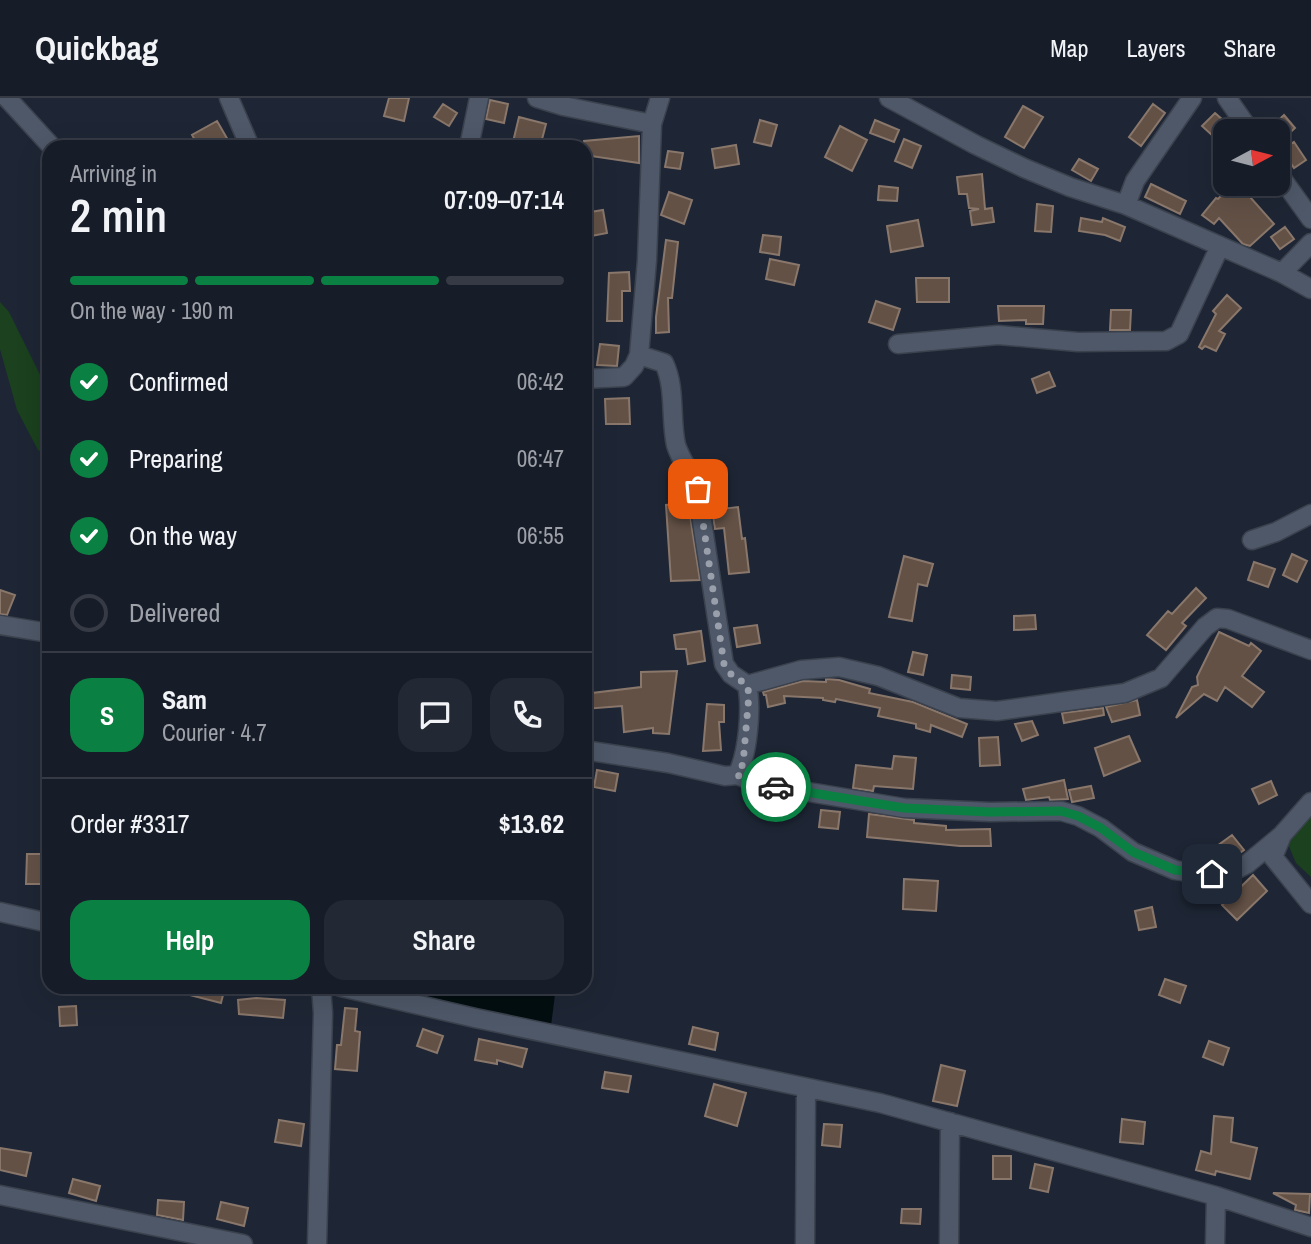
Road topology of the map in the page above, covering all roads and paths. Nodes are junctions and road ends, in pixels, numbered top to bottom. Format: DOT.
graph roads {
  1 [pos="8,98"];
  2 [pos="229,98"];
  3 [pos="479,98"];
  4 [pos="537,98"];
  5 [pos="660,98"];
  6 [pos="889,98"];
  7 [pos="1192,98"];
  8 [pos="1227,98"];
  9 [pos="1242,119"];
  10 [pos="652,124"];
  11 [pos="46,140"];
  12 [pos="247,140"];
  13 [pos="470,140"];
  14 [pos="1290,190"];
  15 [pos="1126,205"];
  16 [pos="1311,219"];
  17 [pos="1311,243"];
  18 [pos="1220,246"];
  19 [pos="1282,273"];
  20 [pos="1311,289"];
  21 [pos="898,344"];
  22 [pos="639,355"];
  23 [pos="592,379"];
  24 [pos="1311,514"];
  25 [pos="1252,540"];
  26 [pos="0,625"];
  27 [pos="42,632"];
  28 [pos="1311,650"];
  29 [pos="747,685"];
  30 [pos="592,751"];
  31 [pos="737,775"];
  32 [pos="1311,802"];
  33 [pos="1282,835"];
  34 [pos="1311,904"];
  35 [pos="0,912"];
  36 [pos="42,921"];
  37 [pos="322,994"];
  38 [pos="371,994"];
  39 [pos="806,1089"];
  40 [pos="950,1122"];
  41 [pos="0,1195"];
  42 [pos="1216,1196"];
  43 [pos="1311,1227"];
  44 [pos="243,1244"];
  45 [pos="317,1244"];
  46 [pos="805,1244"];
  47 [pos="949,1244"];
  48 [pos="1215,1244"];
  1 -- 11 [label="street"];
  2 -- 12 [label="street"];
  3 -- 13 [label="street"];
  4 -- 10 [label="street"];
  5 -- 10 [label="street"];
  6 -- 15 [label="street"];
  7 -- 15 [label="street"];
  8 -- 9 [label="street"];
  10 -- 22 [label="street"];
  14 -- 16 [label="street"];
  15 -- 18 [label="street"];
  17 -- 19 [label="street"];
  18 -- 19 [label="street"];
  18 -- 21 [label="street"];
  19 -- 20 [label="street"];
  22 -- 23 [label="street"];
  22 -- 29 [label="street"];
  24 -- 25 [label="street"];
  26 -- 27 [label="street"];
  28 -- 29 [label="street"];
  29 -- 31 [label="street"];
  30 -- 31 [label="street"];
  31 -- 33 [label="street"];
  32 -- 33 [label="street"];
  33 -- 34 [label="street"];
  35 -- 36 [label="street"];
  37 -- 45 [label="street"];
  38 -- 39 [label="street"];
  39 -- 40 [label="street"];
  39 -- 46 [label="street"];
  40 -- 42 [label="street"];
  40 -- 47 [label="street"];
  41 -- 44 [label="street"];
  42 -- 43 [label="street"];
  42 -- 48 [label="street"];
}
